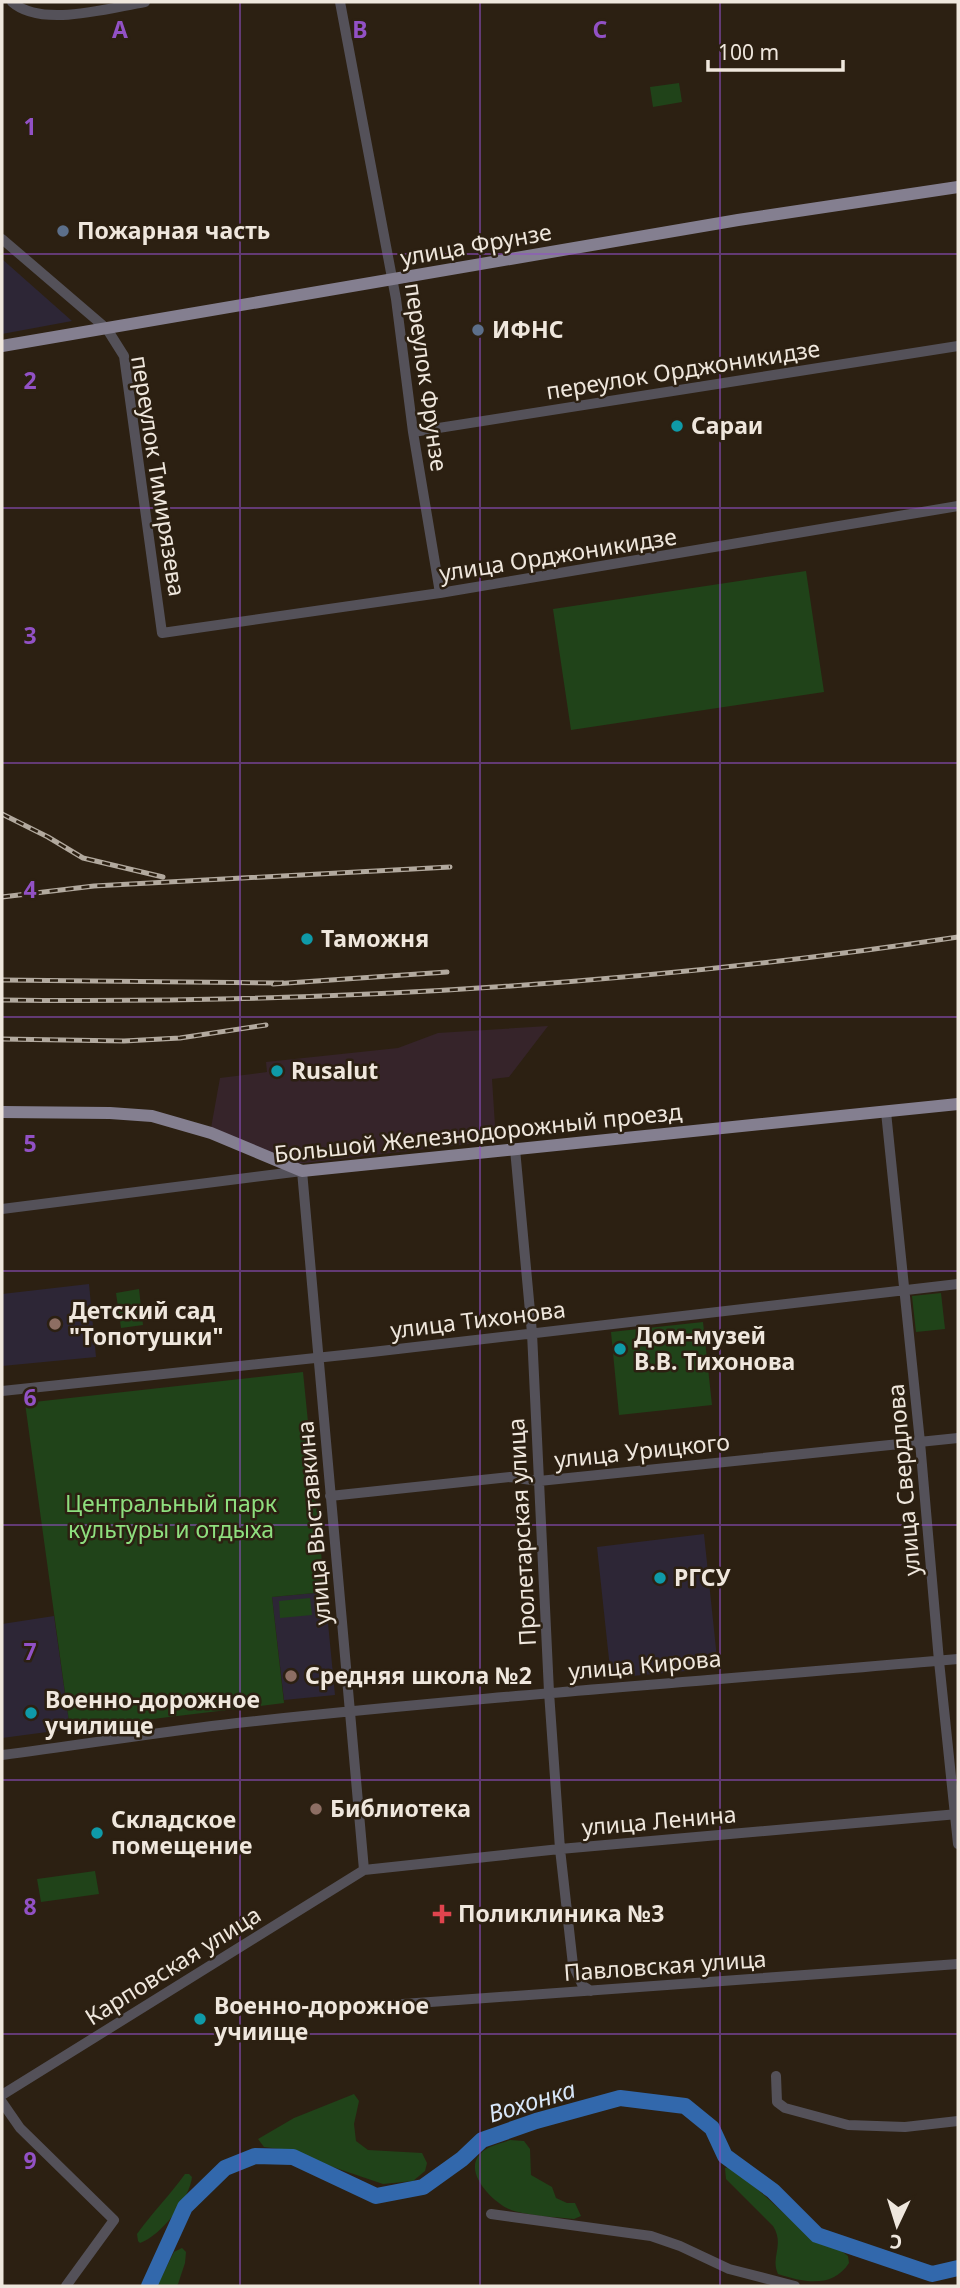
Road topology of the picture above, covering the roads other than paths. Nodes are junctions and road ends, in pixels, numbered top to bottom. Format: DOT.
graph roads {
  1 [pos="12,2"];
  2 [pos="145,2"];
  3 [pos="340,2"];
  4 [pos="958,187"];
  5 [pos="2,239"];
  6 [pos="392,280"];
  7 [pos="107,328"];
  8 [pos="2,346"];
  9 [pos="958,346"];
  10 [pos="413,432"];
  11 [pos="958,506"];
  12 [pos="440,593"];
  13 [pos="162,633"];
  14 [pos="958,1104"];
  15 [pos="2,1112"];
  16 [pos="886,1112"];
  17 [pos="515,1149"];
  18 [pos="302,1171"];
  19 [pos="2,1209"];
  20 [pos="958,1284"];
  21 [pos="905,1290"];
  22 [pos="531,1333"];
  23 [pos="319,1357"];
  24 [pos="2,1391"];
  25 [pos="958,1438"];
  26 [pos="920,1442"];
  27 [pos="539,1481"];
  28 [pos="330,1496"];
  29 [pos="958,1659"];
  30 [pos="939,1661"];
  31 [pos="549,1692"];
  32 [pos="351,1712"];
  33 [pos="2,1755"];
  34 [pos="956,1815"];
  35 [pos="958,1844"];
  36 [pos="560,1849"];
  37 [pos="364,1870"];
  38 [pos="958,1964"];
  39 [pos="591,1991"];
  40 [pos="375,2006"];
  41 [pos="776,2076"];
  42 [pos="2,2095"];
  43 [pos="2,2102"];
  44 [pos="958,2121"];
  45 [pos="491,2214"];
  46 [pos="66,2286"];
  47 [pos="795,2286"];
  1 -- 2 [label="street"];
  3 -- 6 [label="street, переулок Фрунзе"];
  4 -- 6 [label="main road, улица Фрунзе"];
  5 -- 7 [label="street, переулок Тимирязева"];
  6 -- 7 [label="main road, улица Фрунзе"];
  6 -- 10 [label="street, переулок Фрунзе"];
  7 -- 8 [label="main road, улица Фрунзе"];
  7 -- 13 [label="street, переулок Тимирязева"];
  9 -- 10 [label="street, переулок Орджоникидзе"];
  10 -- 12 [label="street, переулок Фрунзе"];
  11 -- 12 [label="street, улица Орджоникидзе"];
  12 -- 13 [label="street, улица Орджоникидзе"];
  14 -- 16 [label="main road, Большой Железнодорожный проезд"];
  15 -- 18 [label="main road"];
  16 -- 17 [label="main road, Большой Железнодорожный проезд"];
  16 -- 21 [label="street, улица Свердлова"];
  17 -- 18 [label="main road, Большой Железнодорожный проезд"];
  17 -- 22 [label="street, Пролетарская улица"];
  18 -- 19 [label="street, Большой Железнодорожный проезд"];
  18 -- 23 [label="street, улица Выставкина"];
  20 -- 21 [label="street, улица Тихонова"];
  21 -- 22 [label="street, улица Тихонова"];
  21 -- 26 [label="street, улица Свердлова"];
  22 -- 23 [label="street, улица Тихонова"];
  22 -- 27 [label="street, Пролетарская улица"];
  23 -- 24 [label="street, улица Тихонова"];
  23 -- 28 [label="street, улица Выставкина"];
  25 -- 26 [label="street, улица Урицкого"];
  26 -- 27 [label="street, улица Урицкого"];
  26 -- 30 [label="street, улица Свердлова"];
  27 -- 28 [label="street, улица Урицкого"];
  27 -- 31 [label="street, Пролетарская улица"];
  28 -- 32 [label="street, улица Выставкина"];
  29 -- 30 [label="street, улица Кирова"];
  30 -- 31 [label="street, улица Кирова"];
  30 -- 34 [label="street, улица Свердлова"];
  31 -- 32 [label="street, улица Кирова"];
  31 -- 36 [label="street, Пролетарская улица"];
  32 -- 33 [label="street, улица Кирова"];
  32 -- 37 [label="street, улица Выставкина"];
  34 -- 35 [label="street, улица Свердлова"];
  34 -- 36 [label="street, улица Ленина"];
  36 -- 37 [label="street, улица Ленина"];
  36 -- 39 [label="street, Пролетарская улица"];
  37 -- 42 [label="street, Карповская улица"];
  38 -- 39 [label="street, Павловская улица"];
  39 -- 40 [label="street, Павловская улица"];
  41 -- 44 [label="street"];
  43 -- 46 [label="street"];
  45 -- 47 [label="street"];
}
